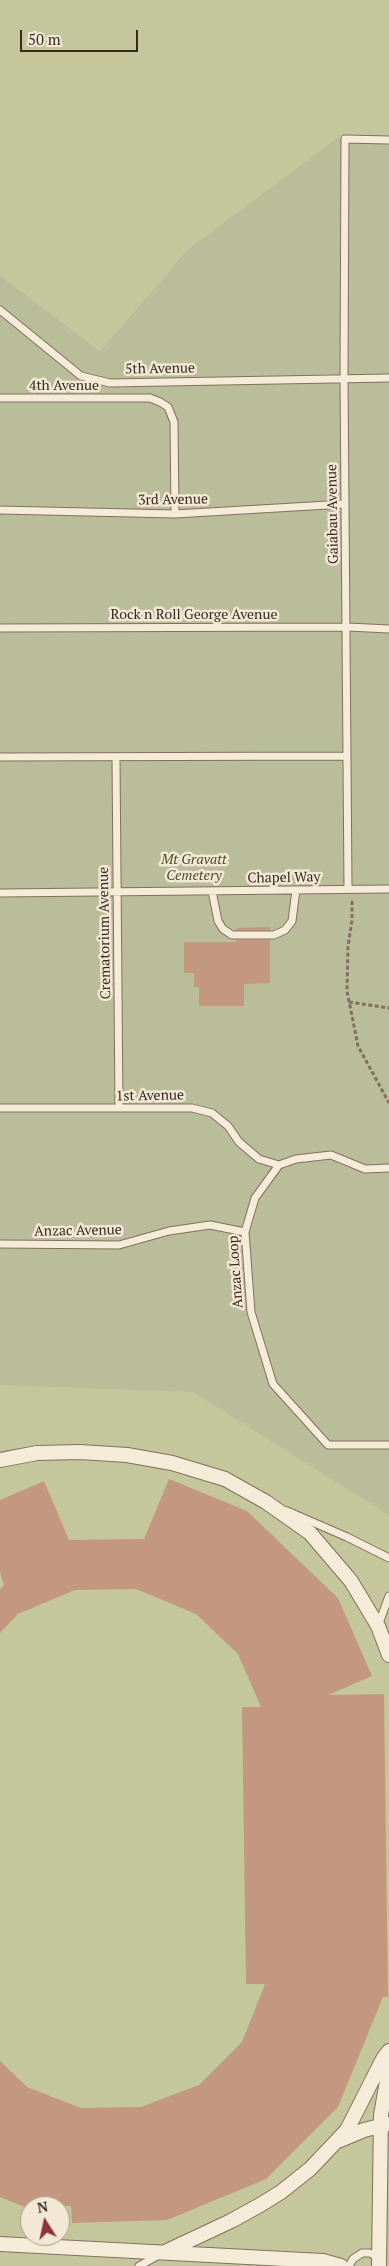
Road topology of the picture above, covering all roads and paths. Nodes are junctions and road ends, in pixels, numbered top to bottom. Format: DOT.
graph roads {
  1 [pos="389,140"];
  2 [pos="0,310"];
  3 [pos="344,378"];
  4 [pos="389,378"];
  5 [pos="0,398"];
  6 [pos="346,504"];
  7 [pos="0,510"];
  8 [pos="175,514"];
  9 [pos="348,627"];
  10 [pos="0,628"];
  11 [pos="389,629"];
  12 [pos="347,756"];
  13 [pos="0,757"];
  14 [pos="116,758"];
  15 [pos="348,889"];
  16 [pos="389,889"];
  17 [pos="296,890"];
  18 [pos="212,891"];
  19 [pos="0,893"];
  20 [pos="117,893"];
  21 [pos="352,902"];
  22 [pos="349,1002"];
  23 [pos="389,1008"];
  24 [pos="389,1103"];
  25 [pos="0,1108"];
  26 [pos="119,1108"];
  27 [pos="279,1165"];
  28 [pos="389,1168"];
  29 [pos="245,1232"];
  30 [pos="0,1244"];
  31 [pos="389,1445"];
  32 [pos="0,1460"];
  33 [pos="266,1502"];
  34 [pos="389,1558"];
  35 [pos="389,1596"];
  36 [pos="378,1626"];
  37 [pos="389,1655"];
  38 [pos="389,2051"];
  39 [pos="389,2069"];
  40 [pos="387,2089"];
  41 [pos="385,2125"];
  42 [pos="337,2142"];
  43 [pos="389,2164"];
  44 [pos="380,2188"];
  45 [pos="0,2244"];
  46 [pos="164,2252"];
  47 [pos="379,2262"];
  48 [pos="139,2266"];
  49 [pos="341,2266"];
  50 [pos="349,2266"];
  1 -- 3 [label="lane, Gaiabau Avenue"];
  2 -- 3 [label="lane, 5th Avenue"];
  3 -- 4 [label="lane"];
  3 -- 6 [label="lane, Gaiabau Avenue"];
  5 -- 8 [label="lane, 4th Avenue"];
  6 -- 8 [label="lane, 3rd Avenue"];
  6 -- 9 [label="lane, Gaiabau Avenue"];
  7 -- 8 [label="lane, 3rd Avenue"];
  9 -- 10 [label="lane, Rock n Roll George Avenue"];
  9 -- 11 [label="lane, Rock n Roll George Avenue"];
  9 -- 12 [label="lane, Gaiabau Avenue"];
  12 -- 14 [label="lane"];
  12 -- 15 [label="lane, Gaiabau Avenue"];
  13 -- 14 [label="lane"];
  14 -- 20 [label="lane, Crematorium Avenue"];
  15 -- 16 [label="lane, Chapel Way"];
  15 -- 17 [label="lane, Chapel Way"];
  17 -- 18 [label="lane, Chapel Way"];
  17 -- 18 [label="lane"];
  18 -- 20 [label="lane, Chapel Way"];
  19 -- 20 [label="lane, Chapel Way"];
  20 -- 26 [label="lane, Crematorium Avenue"];
  21 -- 22 [label="path"];
  22 -- 23 [label="path"];
  22 -- 24 [label="path"];
  25 -- 26 [label="lane, 1st Avenue"];
  26 -- 27 [label="lane, 1st Avenue"];
  27 -- 28 [label="lane"];
  27 -- 29 [label="lane, Anzac Loop"];
  29 -- 30 [label="lane, Anzac Avenue"];
  29 -- 31 [label="lane, Anzac Loop"];
  32 -- 33 [label="street"];
  33 -- 34 [label="lane"];
  33 -- 36 [label="street"];
  35 -- 36 [label="lane"];
  36 -- 37 [label="street"];
  38 -- 42 [label="street"];
  39 -- 40 [label="street"];
  40 -- 41 [label="street"];
  41 -- 42 [label="street"];
  41 -- 44 [label="street"];
  42 -- 46 [label="street"];
  43 -- 44 [label="street"];
  44 -- 47 [label="street"];
  45 -- 46 [label="street"];
  46 -- 48 [label="lane"];
  46 -- 49 [label="street"];
  47 -- 50 [label="lane"];
}
